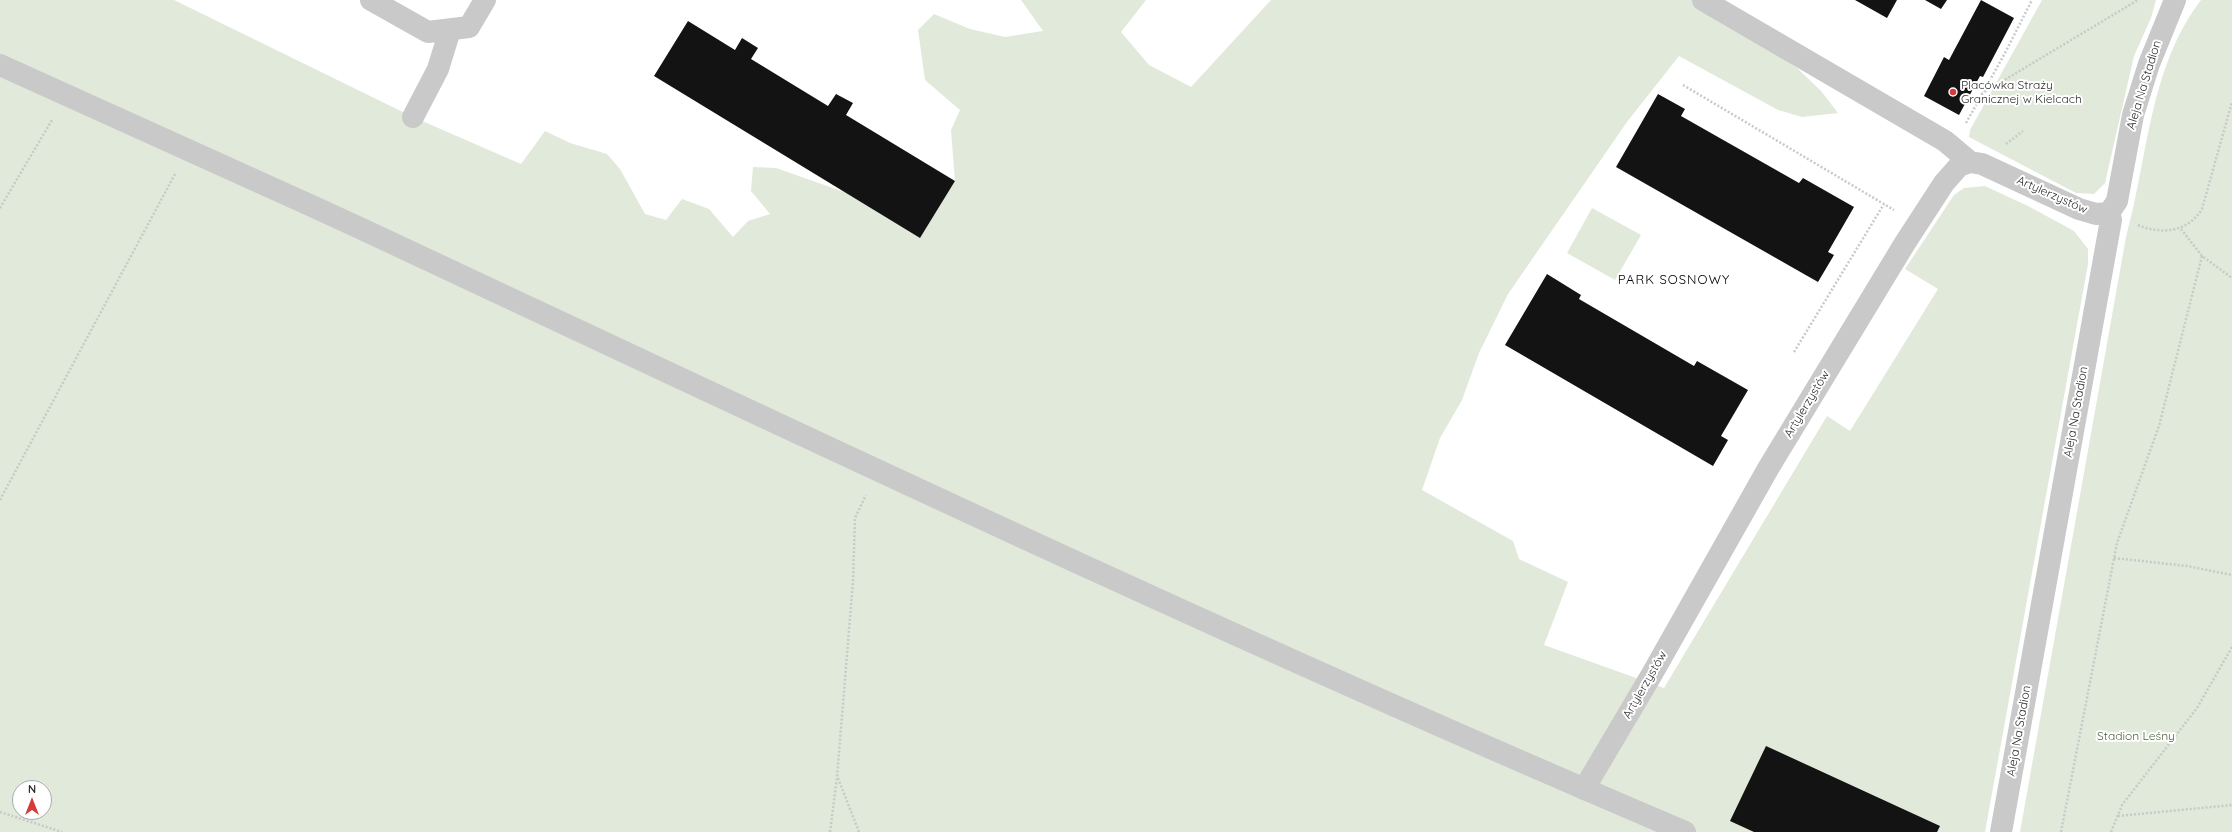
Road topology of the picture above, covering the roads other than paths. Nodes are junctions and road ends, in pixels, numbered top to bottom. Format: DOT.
graph roads {
  1 [pos="371,0"];
  2 [pos="485,0"];
  3 [pos="1704,0"];
  4 [pos="2175,0"];
  5 [pos="450,30"];
  6 [pos="0,64"];
  7 [pos="413,117"];
  8 [pos="1961,158"];
  9 [pos="2109,213"];
  10 [pos="1584,789"];
  11 [pos="1685,832"];
  12 [pos="2001,832"];
  1 -- 5 [label="street"];
  2 -- 5 [label="street"];
  3 -- 8 [label="street"];
  4 -- 9 [label="street, Aleja Na Stadion"];
  5 -- 7 [label="street"];
  6 -- 10 [label="street"];
  8 -- 9 [label="street, Artylerzystów"];
  8 -- 10 [label="street, Artylerzystów"];
  9 -- 12 [label="street, Aleja Na Stadion"];
  10 -- 11 [label="street"];
}
